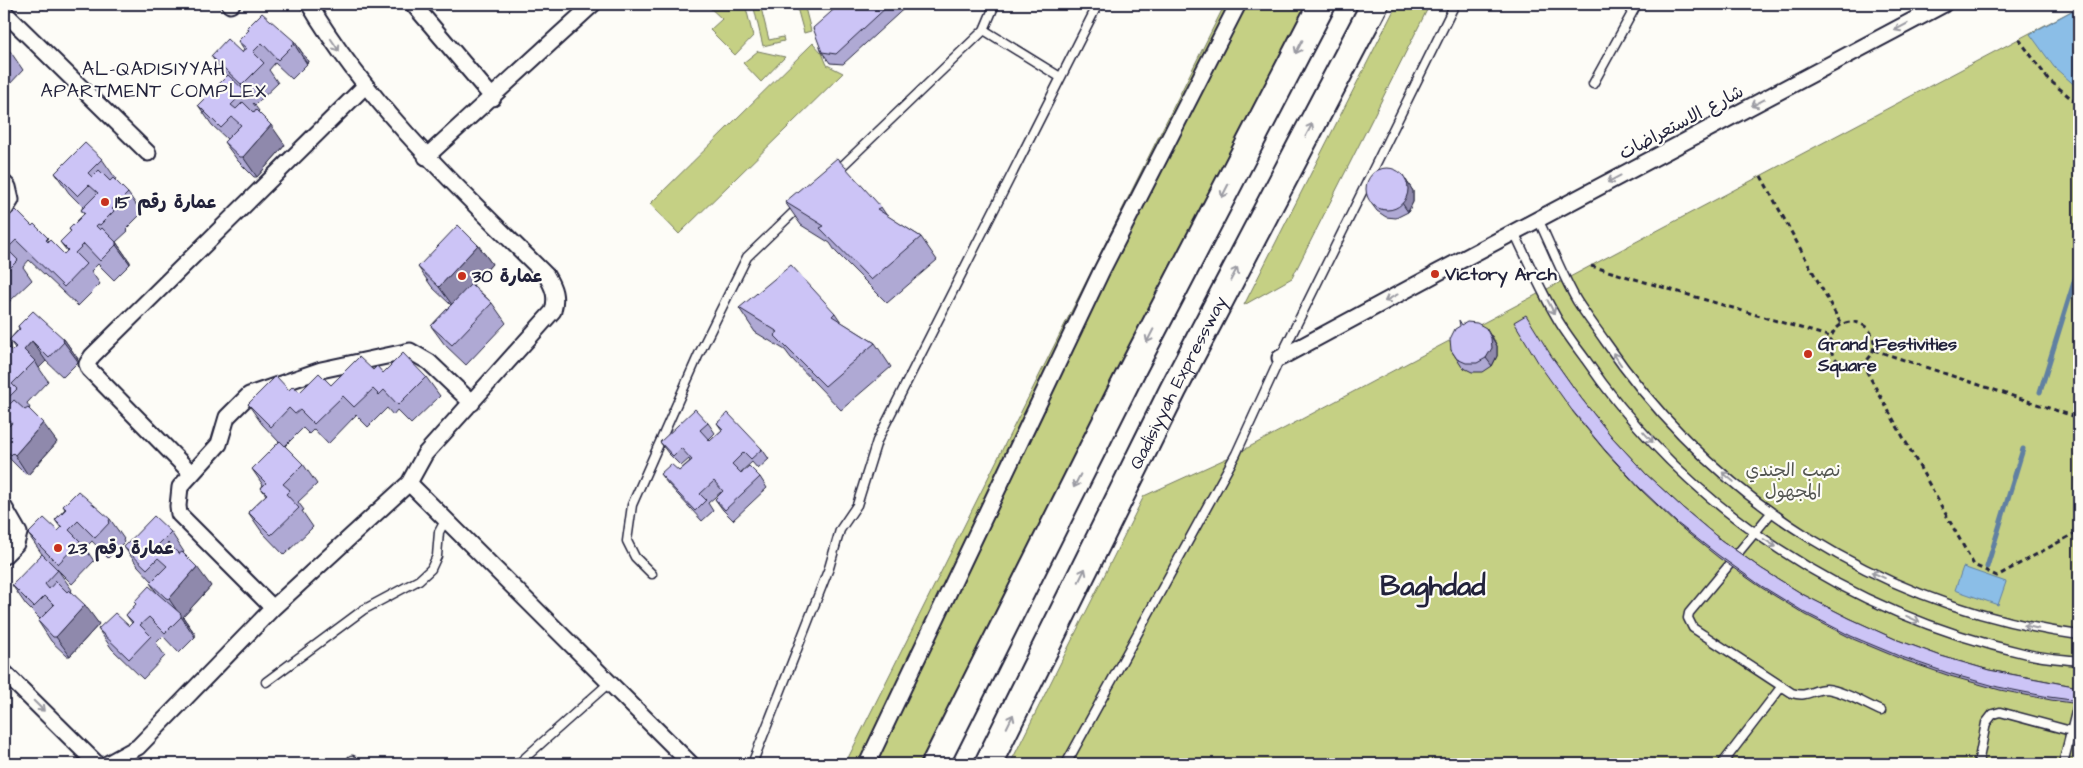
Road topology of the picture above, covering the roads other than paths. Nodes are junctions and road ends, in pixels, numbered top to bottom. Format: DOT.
graph roads {
  1 [pos="309,4"];
  2 [pos="413,4"];
  3 [pos="593,4"];
  4 [pos="995,4"];
  5 [pos="1098,4"];
  6 [pos="1238,4"];
  7 [pos="1322,4"];
  8 [pos="1375,4"];
  9 [pos="1455,4"];
  10 [pos="1637,4"];
  11 [pos="1944,4"];
  12 [pos="4,12"];
  13 [pos="984,30"];
  14 [pos="1060,77"];
  15 [pos="1593,84"];
  16 [pos="366,86"];
  17 [pos="493,98"];
  18 [pos="148,154"];
  19 [pos="426,157"];
  20 [pos="826,181"];
  21 [pos="4,183"];
  22 [pos="805,202"];
  23 [pos="4,211"];
  24 [pos="1538,220"];
  25 [pos="1514,232"];
  26 [pos="1280,358"];
  27 [pos="472,403"];
  28 [pos="192,474"];
  29 [pos="409,483"];
  30 [pos="4,507"];
  31 [pos="1771,513"];
  32 [pos="446,519"];
  33 [pos="1754,534"];
  34 [pos="1738,553"];
  35 [pos="4,556"];
  36 [pos="1729,564"];
  37 [pos="652,574"];
  38 [pos="273,608"];
  39 [pos="2079,635"];
  40 [pos="2079,661"];
  41 [pos="4,672"];
  42 [pos="266,682"];
  43 [pos="609,683"];
  44 [pos="1782,686"];
  45 [pos="2078,704"];
  46 [pos="1881,711"];
  47 [pos="2071,731"];
  48 [pos="98,764"];
  49 [pos="107,764"];
  50 [pos="518,764"];
  51 [pos="691,764"];
  52 [pos="752,764"];
  53 [pos="867,764"];
  54 [pos="935,764"];
  55 [pos="988,764"];
  56 [pos="1066,764"];
  57 [pos="1722,764"];
  58 [pos="1978,764"];
  59 [pos="2063,764"];
  1 -- 16 [label="street, one-way"];
  2 -- 17 [label="street"];
  3 -- 17 [label="street"];
  4 -- 13 [label="lane"];
  5 -- 14 [label="lane"];
  6 -- 53 [label="street"];
  7 -- 54 [label="highway, one-way"];
  55 -- 8 [label="highway, Qadisiyyah Expressway, one-way"];
  9 -- 26 [label="lane"];
  10 -- 15 [label="lane"];
  11 -- 24 [label="street, شارع الاستعراضات, one-way"];
  12 -- 18 [label="street"];
  13 -- 14 [label="lane"];
  13 -- 20 [label="lane"];
  14 -- 52 [label="lane"];
  16 -- 19 [label="street"];
  16 -- 28 [label="street"];
  17 -- 19 [label="street"];
  19 -- 27 [label="street"];
  21 -- 23 [label="street"];
  22 -- 37 [label="lane"];
  24 -- 25 [label="street, شارع الاستعراضات"];
  31 -- 24 [label="lane, one-way"];
  25 -- 26 [label="street, شارع الاستعراضات, one-way"];
  25 -- 33 [label="lane, one-way"];
  26 -- 56 [label="lane"];
  27 -- 28 [label="street"];
  27 -- 29 [label="street"];
  28 -- 38 [label="street"];
  29 -- 32 [label="street"];
  29 -- 38 [label="street"];
  30 -- 35 [label="street"];
  31 -- 33 [label="lane"];
  39 -- 31 [label="lane, one-way"];
  32 -- 42 [label="lane"];
  32 -- 43 [label="street"];
  33 -- 34 [label="lane"];
  33 -- 40 [label="lane, one-way"];
  36 -- 44 [label="lane"];
  38 -- 49 [label="street"];
  41 -- 48 [label="street, one-way"];
  43 -- 50 [label="lane"];
  43 -- 51 [label="street"];
  44 -- 46 [label="lane"];
  44 -- 57 [label="lane"];
  45 -- 47 [label="lane"];
  47 -- 58 [label="lane"];
  47 -- 59 [label="lane"];
}
